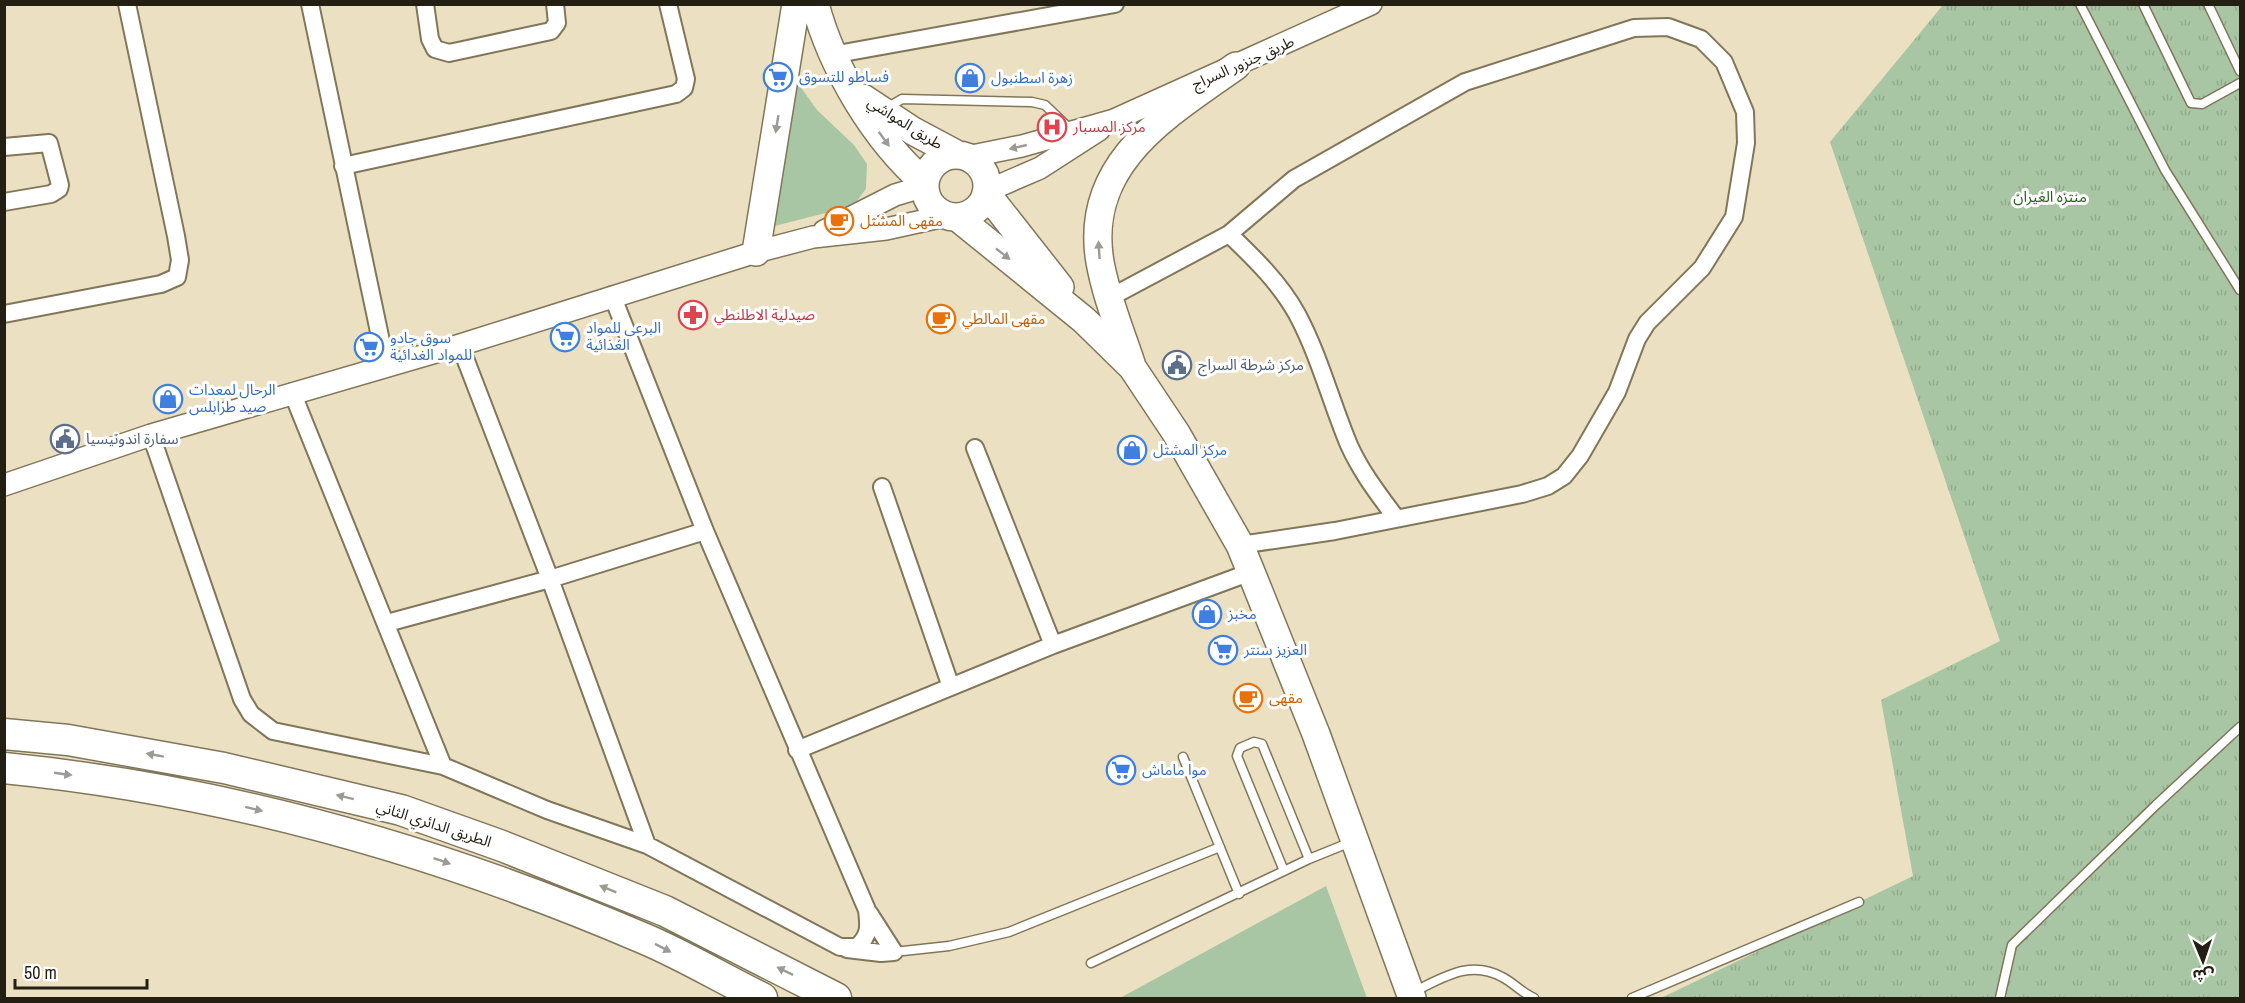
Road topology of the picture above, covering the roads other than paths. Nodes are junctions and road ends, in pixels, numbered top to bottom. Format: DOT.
graph roads {
  1 [pos="127,4"];
  2 [pos="310,4"];
  3 [pos="424,4"];
  4 [pos="555,4"];
  5 [pos="668,4"];
  6 [pos="796,4"];
  7 [pos="815,4"];
  8 [pos="1115,4"];
  9 [pos="1371,4"];
  10 [pos="2080,4"];
  11 [pos="2143,4"];
  12 [pos="2208,4"];
  13 [pos="832,55"];
  14 [pos="1236,66"];
  15 [pos="2241,71"];
  16 [pos="2241,83"];
  17 [pos="853,90"];
  18 [pos="882,111"];
  19 [pos="1114,120"];
  20 [pos="1072,132"];
  21 [pos="4,147"];
  22 [pos="962,156"];
  23 [pos="343,166"];
  24 [pos="925,184"];
  25 [pos="986,192"];
  26 [pos="4,202"];
  27 [pos="951,217"];
  28 [pos="1229,234"];
  29 [pos="813,237"];
  30 [pos="756,252"];
  31 [pos="2241,290"];
  32 [pos="612,295"];
  33 [pos="1109,298"];
  34 [pos="4,314"];
  35 [pos="1084,320"];
  36 [pos="460,345"];
  37 [pos="387,365"];
  38 [pos="1132,367"];
  39 [pos="292,392"];
  40 [pos="151,435"];
  41 [pos="975,448"];
  42 [pos="4,485"];
  43 [pos="882,487"];
  44 [pos="1396,518"];
  45 [pos="705,531"];
  46 [pos="1240,545"];
  47 [pos="1251,572"];
  48 [pos="550,579"];
  49 [pos="387,623"];
  50 [pos="1053,645"];
  51 [pos="951,687"];
  52 [pos="2241,727"];
  53 [pos="4,734"];
  54 [pos="797,750"];
  55 [pos="1183,757"];
  56 [pos="443,766"];
  57 [pos="4,768"];
  58 [pos="1354,840"];
  59 [pos="647,845"];
  60 [pos="1220,847"];
  61 [pos="1309,859"];
  62 [pos="1284,871"];
  63 [pos="1239,894"];
  64 [pos="1860,902"];
  65 [pos="867,910"];
  66 [pos="840,947"];
  67 [pos="894,952"];
  68 [pos="1091,963"];
  69 [pos="1411,996"];
  70 [pos="762,999"];
  71 [pos="836,999"];
  72 [pos="1534,999"];
  73 [pos="1632,999"];
  74 [pos="2000,999"];
  1 -- 34 [label="street"];
  2 -- 23 [label="street"];
  3 -- 4 [label="street"];
  5 -- 23 [label="street"];
  6 -- 30 [label="main road, one-way"];
  7 -- 13 [label="main road, طريق المواشي"];
  8 -- 13 [label="street"];
  9 -- 14 [label="street, طريق جنزور السراج"];
  10 -- 31 [label="lane"];
  11 -- 16 [label="lane"];
  12 -- 15 [label="lane"];
  13 -- 17 [label="main road, طريق المواشي"];
  14 -- 19 [label="street, طريق جنزور السراج"];
  33 -- 14 [label="main road, one-way"];
  17 -- 18 [label="main road, طريق المواشي"];
  17 -- 24 [label="main road, طريق المواشي, one-way"];
  18 -- 20 [label="lane"];
  18 -- 22 [label="main road, طريق المواشي"];
  19 -- 20 [label="street, طريق جنزور السراج"];
  19 -- 25 [label="street, طريق جنزور السراج"];
  20 -- 22 [label="street, طريق جنزور السراج, one-way"];
  21 -- 26 [label="street"];
  22 -- 24 [label="main road"];
  22 -- 25 [label="main road"];
  23 -- 37 [label="street"];
  24 -- 27 [label="main road"];
  24 -- 29 [label="street"];
  25 -- 27 [label="main road"];
  25 -- 35 [label="main road"];
  27 -- 29 [label="street"];
  27 -- 35 [label="main road, one-way"];
  28 -- 33 [label="street"];
  28 -- 44 [label="street"];
  28 -- 44 [label="street"];
  29 -- 30 [label="street"];
  30 -- 32 [label="street"];
  32 -- 36 [label="street"];
  32 -- 45 [label="street"];
  33 -- 38 [label="main road"];
  35 -- 38 [label="main road"];
  36 -- 37 [label="street"];
  36 -- 48 [label="street"];
  37 -- 39 [label="street"];
  38 -- 46 [label="main road"];
  39 -- 40 [label="street"];
  39 -- 49 [label="street"];
  40 -- 42 [label="street"];
  40 -- 56 [label="street"];
  41 -- 50 [label="street"];
  43 -- 51 [label="street"];
  44 -- 46 [label="street"];
  45 -- 48 [label="street"];
  45 -- 54 [label="street"];
  46 -- 47 [label="main road"];
  47 -- 50 [label="street"];
  47 -- 58 [label="main road"];
  48 -- 49 [label="street"];
  48 -- 59 [label="street"];
  49 -- 56 [label="street"];
  50 -- 51 [label="street"];
  51 -- 54 [label="street"];
  52 -- 74 [label="lane"];
  71 -- 53 [label="highway, الطريق الدائري الثاني, one-way"];
  54 -- 65 [label="street"];
  55 -- 60 [label="lane"];
  56 -- 59 [label="street"];
  57 -- 70 [label="highway, one-way"];
  58 -- 61 [label="lane"];
  58 -- 69 [label="main road"];
  59 -- 66 [label="street"];
  60 -- 63 [label="lane"];
  60 -- 67 [label="lane"];
  61 -- 62 [label="lane"];
  61 -- 62 [label="lane"];
  62 -- 63 [label="lane"];
  63 -- 68 [label="lane"];
  64 -- 73 [label="lane"];
  65 -- 66 [label="street"];
  65 -- 67 [label="street"];
  66 -- 67 [label="street"];
  69 -- 72 [label="lane"];
}
